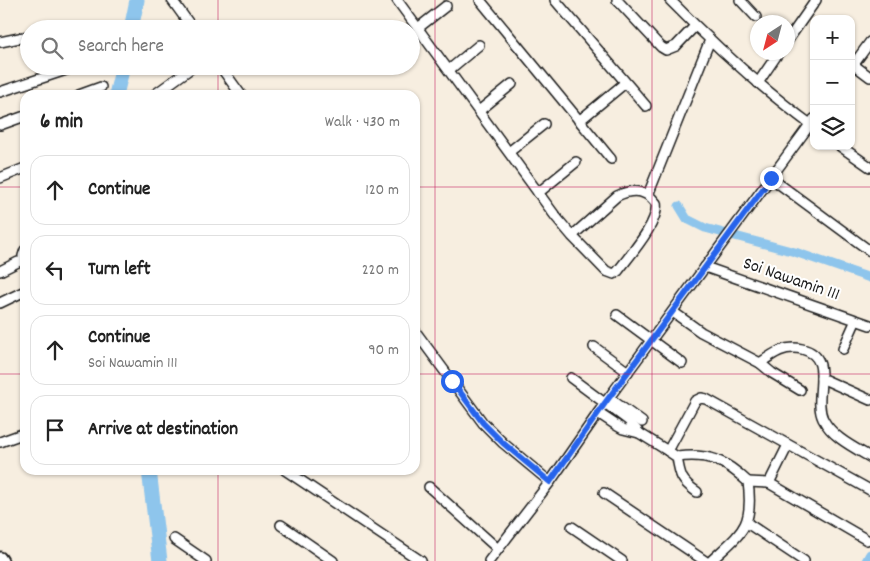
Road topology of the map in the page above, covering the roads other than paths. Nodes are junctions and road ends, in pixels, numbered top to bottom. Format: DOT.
graph roads {
  1 [pos="172,0"];
  2 [pos="397,0"];
  3 [pos="481,0"];
  4 [pos="555,0"];
  5 [pos="617,0"];
  6 [pos="670,0"];
  7 [pos="740,0"];
  8 [pos="816,0"];
  9 [pos="446,6"];
  10 [pos="754,15"];
  11 [pos="186,20"];
  12 [pos="412,20"];
  13 [pos="420,26"];
  14 [pos="695,26"];
  15 [pos="795,30"];
  16 [pos="420,31"];
  17 [pos="20,38"];
  18 [pos="710,40"];
  19 [pos="0,42"];
  20 [pos="870,42"];
  21 [pos="479,45"];
  22 [pos="774,60"];
  23 [pos="855,62"];
  24 [pos="855,68"];
  25 [pos="449,70"];
  26 [pos="51,75"];
  27 [pos="182,75"];
  28 [pos="227,75"];
  29 [pos="870,77"];
  30 [pos="625,83"];
  31 [pos="758,83"];
  32 [pos="512,84"];
  33 [pos="101,87"];
  34 [pos="93,90"];
  35 [pos="162,90"];
  36 [pos="237,90"];
  37 [pos="0,92"];
  38 [pos="646,106"];
  39 [pos="479,111"];
  40 [pos="20,118"];
  41 [pos="579,121"];
  42 [pos="810,122"];
  43 [pos="544,124"];
  44 [pos="0,125"];
  45 [pos="810,126"];
  46 [pos="846,150"];
  47 [pos="509,152"];
  48 [pos="611,158"];
  49 [pos="576,162"];
  50 [pos="870,167"];
  51 [pos="20,170"];
  52 [pos="0,178"];
  53 [pos="771,178"];
  54 [pos="538,193"];
  55 [pos="648,195"];
  56 [pos="572,236"];
  57 [pos="870,251"];
  58 [pos="20,262"];
  59 [pos="1,267"];
  60 [pos="705,267"];
  61 [pos="20,293"];
  62 [pos="0,303"];
  63 [pos="673,312"];
  64 [pos="617,315"];
  65 [pos="856,320"];
  66 [pos="870,325"];
  67 [pos="420,338"];
  68 [pos="652,341"];
  69 [pos="594,346"];
  70 [pos="843,349"];
  71 [pos="682,363"];
  72 [pos="760,363"];
  73 [pos="628,372"];
  74 [pos="571,378"];
  75 [pos="821,378"];
  76 [pos="800,390"];
  77 [pos="870,400"];
  78 [pos="607,401"];
  79 [pos="598,412"];
  80 [pos="642,422"];
  81 [pos="639,433"];
  82 [pos="20,435"];
  83 [pos="0,442"];
  84 [pos="788,446"];
  85 [pos="668,451"];
  86 [pos="676,457"];
  87 [pos="870,457"];
  88 [pos="292,475"];
  89 [pos="550,482"];
  90 [pos="748,482"];
  91 [pos="769,483"];
  92 [pos="429,487"];
  93 [pos="870,490"];
  94 [pos="697,492"];
  95 [pos="604,493"];
  96 [pos="746,523"];
  97 [pos="281,525"];
  98 [pos="572,527"];
  99 [pos="174,539"];
  100 [pos="867,540"];
  101 [pos="498,549"];
  102 [pos="206,561"];
  103 [pos="333,561"];
  104 [pos="420,561"];
  105 [pos="489,561"];
  106 [pos="622,561"];
  107 [pos="705,561"];
  108 [pos="711,561"];
  109 [pos="804,561"];
  1 -- 11 [label="street"];
  2 -- 12 [label="street"];
  3 -- 41 [label="street"];
  4 -- 30 [label="street"];
  5 -- 14 [label="street"];
  6 -- 14 [label="street, Soi Nawamin 111"];
  7 -- 10 [label="street"];
  8 -- 15 [label="street"];
  9 -- 13 [label="street"];
  14 -- 18 [label="street, Soi Nawamin 111"];
  16 -- 25 [label="street"];
  17 -- 19 [label="street"];
  18 -- 31 [label="street, Soi Nawamin 111"];
  18 -- 55 [label="street"];
  20 -- 23 [label="street"];
  21 -- 25 [label="street"];
  22 -- 31 [label="street"];
  24 -- 29 [label="street"];
  25 -- 39 [label="street"];
  26 -- 37 [label="street"];
  27 -- 35 [label="street"];
  28 -- 36 [label="street"];
  30 -- 38 [label="street"];
  30 -- 41 [label="street"];
  31 -- 42 [label="street, Soi Nawamin 111"];
  32 -- 39 [label="street"];
  33 -- 34 [label="street"];
  39 -- 47 [label="street"];
  40 -- 44 [label="street"];
  41 -- 48 [label="street"];
  43 -- 47 [label="street"];
  45 -- 53 [label="street, Soi Nawamin 111"];
  46 -- 50 [label="street"];
  47 -- 54 [label="street"];
  49 -- 54 [label="street"];
  51 -- 52 [label="street"];
  53 -- 57 [label="street"];
  53 -- 60 [label="street, Soi Nawamin 111"];
  54 -- 56 [label="street"];
  55 -- 56 [label="street"];
  55 -- 56 [label="street"];
  58 -- 59 [label="street"];
  60 -- 63 [label="street"];
  60 -- 65 [label="street, Soi Nawamin 111"];
  61 -- 62 [label="street"];
  63 -- 68 [label="street"];
  63 -- 72 [label="street"];
  64 -- 68 [label="street"];
  65 -- 66 [label="street, Soi Nawamin 111"];
  65 -- 70 [label="street"];
  67 -- 89 [label="street"];
  68 -- 71 [label="street"];
  68 -- 73 [label="street"];
  69 -- 73 [label="street"];
  72 -- 75 [label="street"];
  72 -- 76 [label="street"];
  73 -- 78 [label="street"];
  74 -- 78 [label="street"];
  75 -- 77 [label="street"];
  75 -- 87 [label="street"];
  78 -- 79 [label="street"];
  78 -- 80 [label="street"];
  78 -- 81 [label="street"];
  79 -- 81 [label="street"];
  79 -- 89 [label="street"];
  81 -- 85 [label="street"];
  82 -- 83 [label="street"];
  84 -- 85 [label="street"];
  84 -- 91 [label="street"];
  84 -- 93 [label="street"];
  85 -- 86 [label="street"];
  86 -- 90 [label="street"];
  86 -- 94 [label="street"];
  88 -- 104 [label="street"];
  89 -- 101 [label="street"];
  90 -- 91 [label="street"];
  90 -- 96 [label="street"];
  91 -- 100 [label="street"];
  92 -- 101 [label="street"];
  95 -- 107 [label="street"];
  96 -- 108 [label="street"];
  96 -- 109 [label="street"];
  97 -- 103 [label="street"];
  98 -- 106 [label="street"];
  99 -- 102 [label="street"];
  101 -- 105 [label="street"];
}
